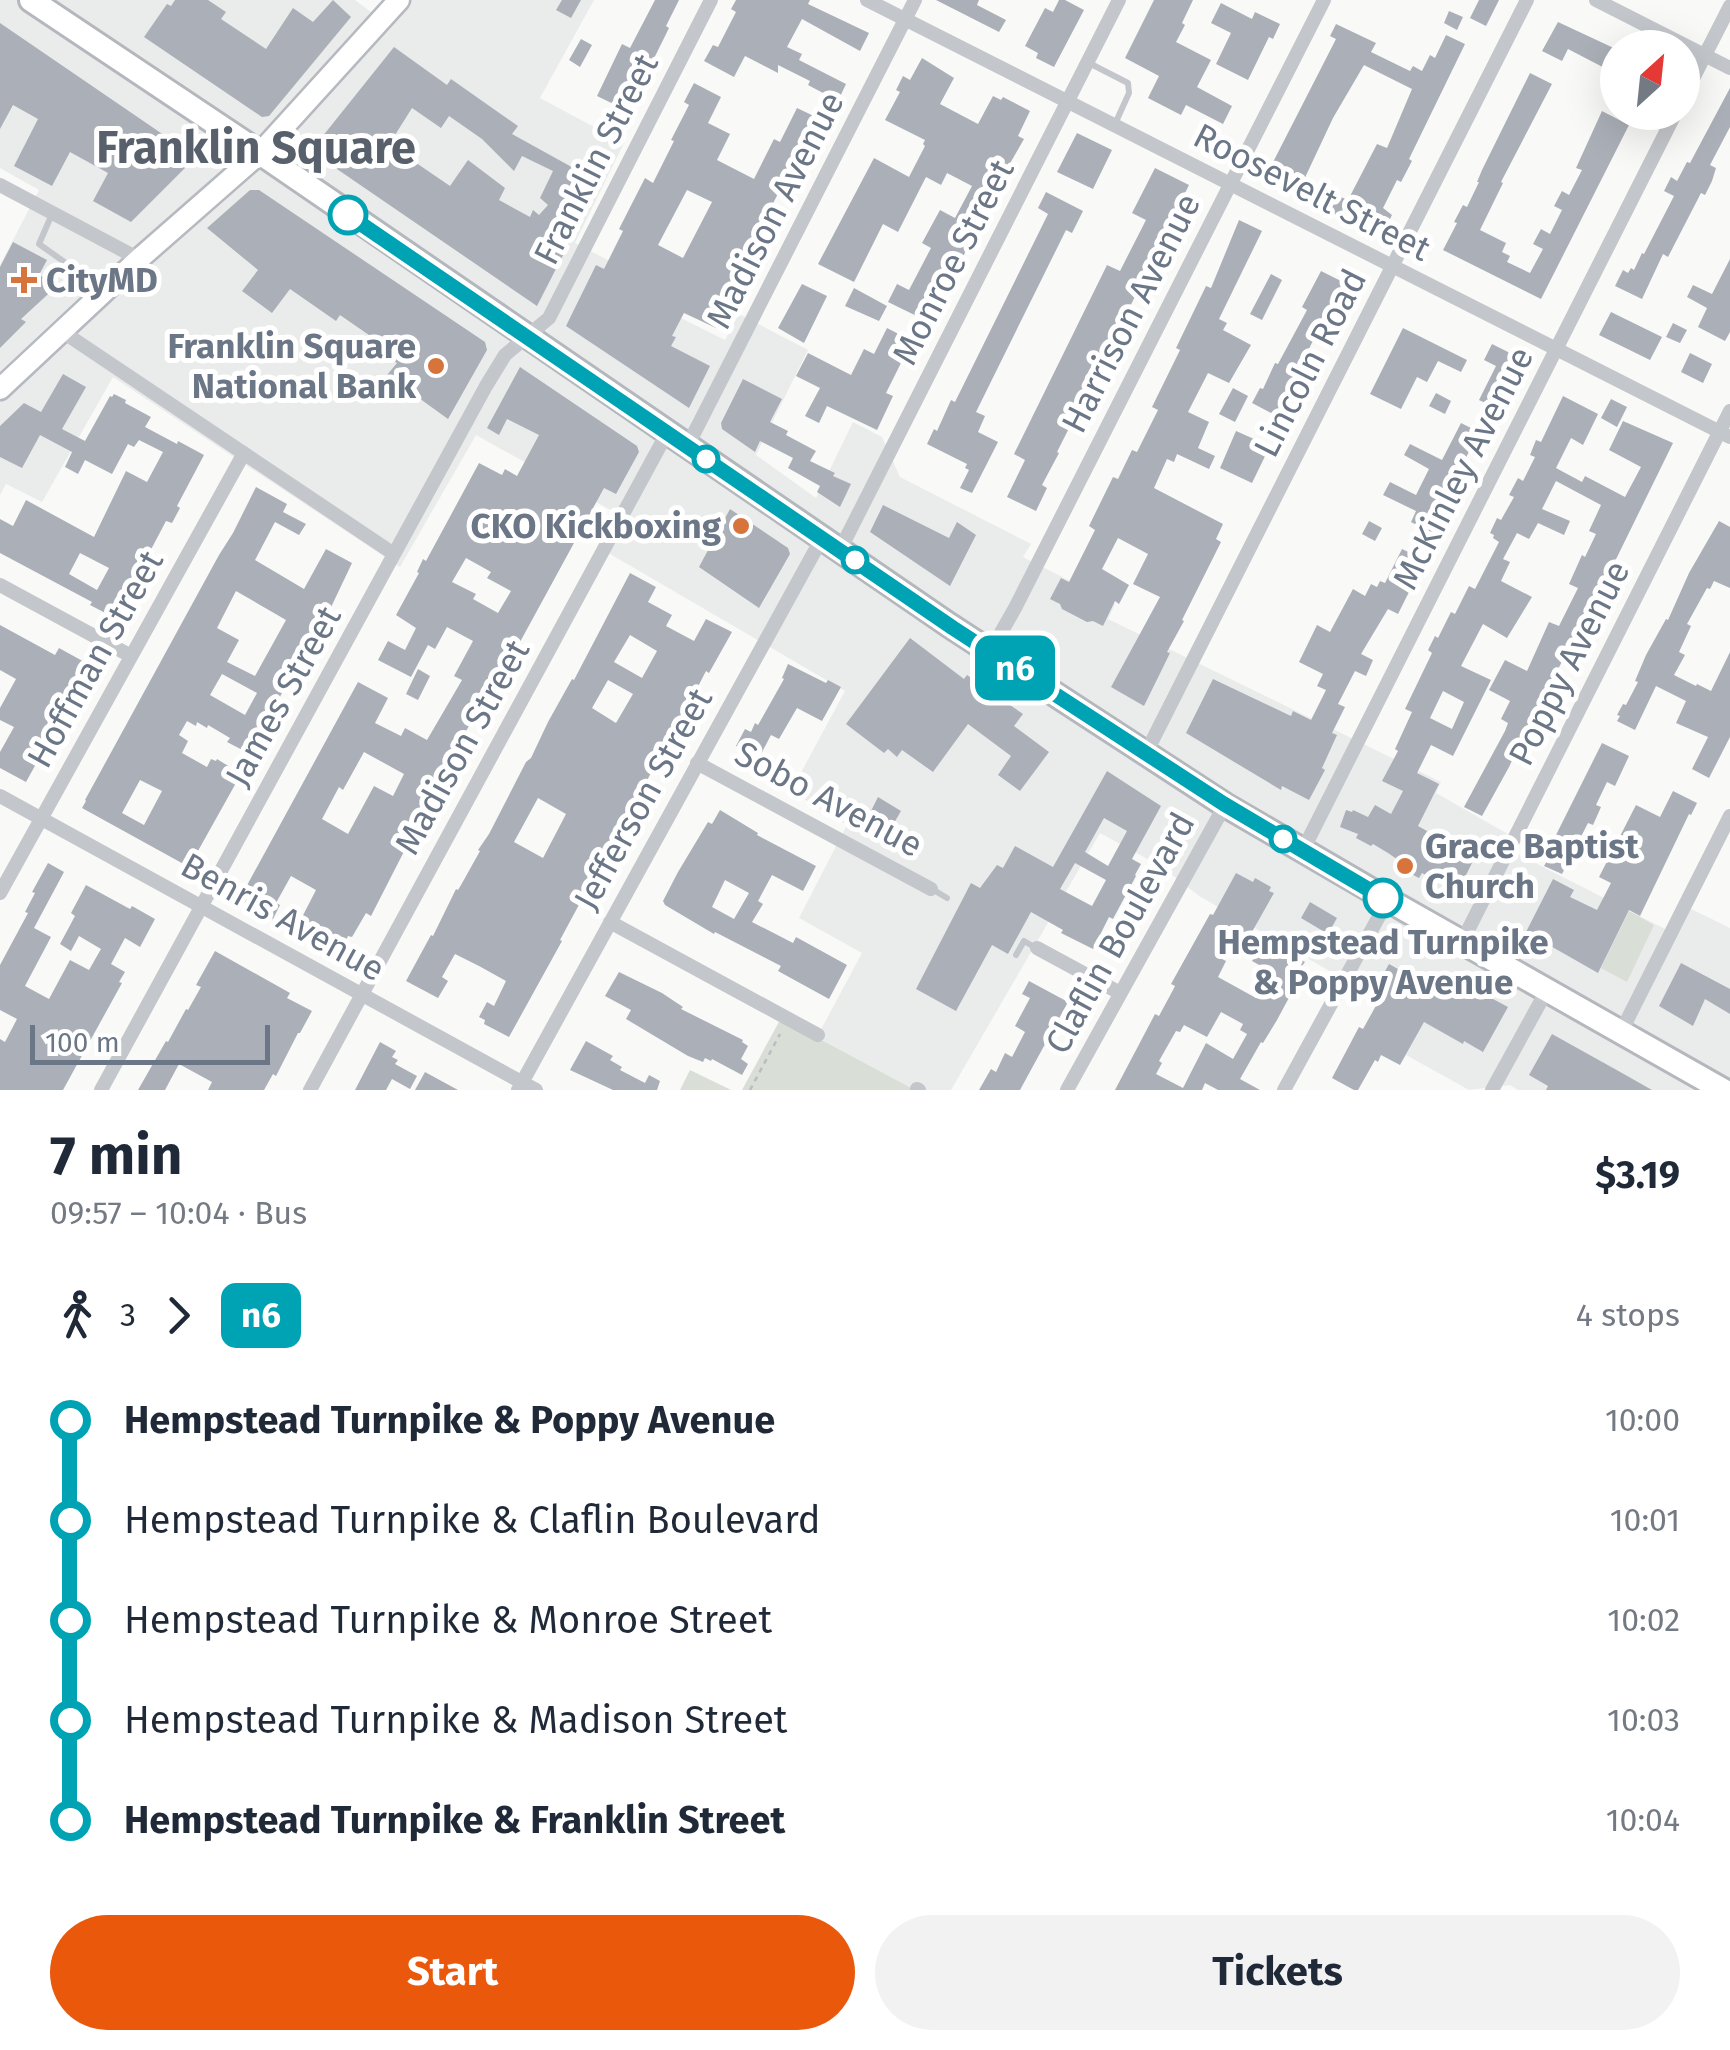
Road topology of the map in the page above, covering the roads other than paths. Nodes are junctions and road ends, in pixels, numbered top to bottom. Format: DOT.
graph roads {
  1 [pos="30,0"];
  2 [pos="711,0"];
  3 [pos="867,0"];
  4 [pos="914,0"];
  5 [pos="1118,0"];
  6 [pos="1324,0"];
  7 [pos="1527,0"];
  8 [pos="1596,0"];
  9 [pos="390,3"];
  10 [pos="1730,6"];
  11 [pos="905,19"];
  12 [pos="1705,55"];
  13 [pos="1087,62"];
  14 [pos="1700,65"];
  15 [pos="1730,68"];
  16 [pos="1067,102"];
  17 [pos="1114,125"];
  18 [pos="1667,130"];
  19 [pos="260,153"];
  20 [pos="1230,184"];
  21 [pos="0,185"];
  22 [pos="52,213"];
  23 [pos="139,259"];
  24 [pos="1392,266"];
  25 [pos="104,290"];
  26 [pos="60,330"];
  27 [pos="526,337"];
  28 [pos="1557,349"];
  29 [pos="0,389"];
  30 [pos="1730,411"];
  31 [pos="668,433"];
  32 [pos="1725,434"];
  33 [pos="687,447"];
  34 [pos="244,453"];
  35 [pos="831,544"];
  36 [pos="394,554"];
  37 [pos="0,585"];
  38 [pos="990,652"];
  39 [pos="131,656"];
  40 [pos="1146,752"];
  41 [pos="697,762"];
  42 [pos="0,796"];
  43 [pos="1224,804"];
  44 [pos="1730,816"];
  45 [pos="41,819"];
  46 [pos="1303,850"];
  47 [pos="931,889"];
  48 [pos="0,894"];
  49 [pos="947,898"];
  50 [pos="1388,900"];
  51 [pos="201,906"];
  52 [pos="610,922"];
  53 [pos="1462,942"];
  54 [pos="1037,948"];
  55 [pos="1016,956"];
  56 [pos="1547,990"];
  57 [pos="362,994"];
  58 [pos="1120,994"];
  59 [pos="1621,1032"];
  60 [pos="818,1035"];
  61 [pos="525,1087"];
  62 [pos="1710,1087"];
  63 [pos="101,1090"];
  64 [pos="310,1090"];
  65 [pos="1068,1090"];
  66 [pos="1284,1090"];
  67 [pos="1492,1090"];
  1 -- 19 [label="main road"];
  2 -- 27 [label="street, Franklin Street"];
  3 -- 11 [label="street, Roosevelt Street"];
  4 -- 11 [label="street, Madison Avenue"];
  5 -- 13 [label="street, Monroe Street"];
  6 -- 20 [label="street, Harrison Avenue"];
  7 -- 24 [label="street, Lincoln Road"];
  8 -- 12 [label="street"];
  9 -- 19 [label="main road"];
  10 -- 12 [label="street"];
  11 -- 16 [label="street, Roosevelt Street"];
  11 -- 33 [label="street, Madison Avenue"];
  12 -- 14 [label="street"];
  12 -- 15 [label="street"];
  13 -- 16 [label="street, Monroe Street"];
  13 -- 17 [label="lane"];
  16 -- 17 [label="street, Roosevelt Street"];
  16 -- 35 [label="street, Monroe Street"];
  17 -- 20 [label="street, Roosevelt Street"];
  18 -- 28 [label="street, McKinley Avenue"];
  19 -- 23 [label="main road"];
  19 -- 27 [label="main road"];
  20 -- 24 [label="street, Roosevelt Street"];
  20 -- 38 [label="street, Harrison Avenue"];
  21 -- 22 [label="street"];
  22 -- 23 [label="street"];
  22 -- 25 [label="lane"];
  23 -- 25 [label="main road"];
  24 -- 28 [label="street, Roosevelt Street"];
  24 -- 40 [label="street, Lincoln Road"];
  25 -- 26 [label="main road"];
  26 -- 29 [label="main road"];
  26 -- 34 [label="street"];
  27 -- 31 [label="main road"];
  27 -- 36 [label="street, James Street"];
  28 -- 32 [label="street, Roosevelt Street"];
  28 -- 46 [label="street, McKinley Avenue"];
  30 -- 32 [label="street, Poppy Avenue"];
  31 -- 33 [label="main road"];
  31 -- 57 [label="street, Madison Street"];
  32 -- 53 [label="street, Poppy Avenue"];
  33 -- 35 [label="main road"];
  34 -- 36 [label="street"];
  34 -- 39 [label="street, Hoffman Street"];
  35 -- 38 [label="main road"];
  35 -- 41 [label="street, Jefferson Street"];
  36 -- 51 [label="street, James Street"];
  37 -- 39 [label="street"];
  38 -- 40 [label="main road"];
  39 -- 45 [label="street, Hoffman Street"];
  40 -- 43 [label="main road"];
  41 -- 47 [label="street, Sobo Avenue"];
  41 -- 52 [label="street, Jefferson Street"];
  42 -- 45 [label="street, Benris Avenue"];
  43 -- 46 [label="main road"];
  43 -- 58 [label="street, Claflin Boulevard"];
  44 -- 59 [label="street"];
  45 -- 48 [label="street, Hoffman Street"];
  45 -- 51 [label="street, Benris Avenue"];
  46 -- 50 [label="main road"];
  47 -- 49 [label="lane"];
  50 -- 53 [label="main road"];
  50 -- 66 [label="street"];
  51 -- 57 [label="street, Benris Avenue"];
  51 -- 63 [label="street, James Street"];
  52 -- 60 [label="street"];
  52 -- 61 [label="street, Jefferson Street"];
  53 -- 56 [label="main road"];
  54 -- 55 [label="lane"];
  54 -- 58 [label="street"];
  56 -- 59 [label="main road"];
  56 -- 67 [label="street"];
  57 -- 61 [label="street, Benris Avenue"];
  57 -- 64 [label="street, Madison Street"];
  58 -- 65 [label="street, Claflin Boulevard"];
  59 -- 62 [label="main road"];
}
